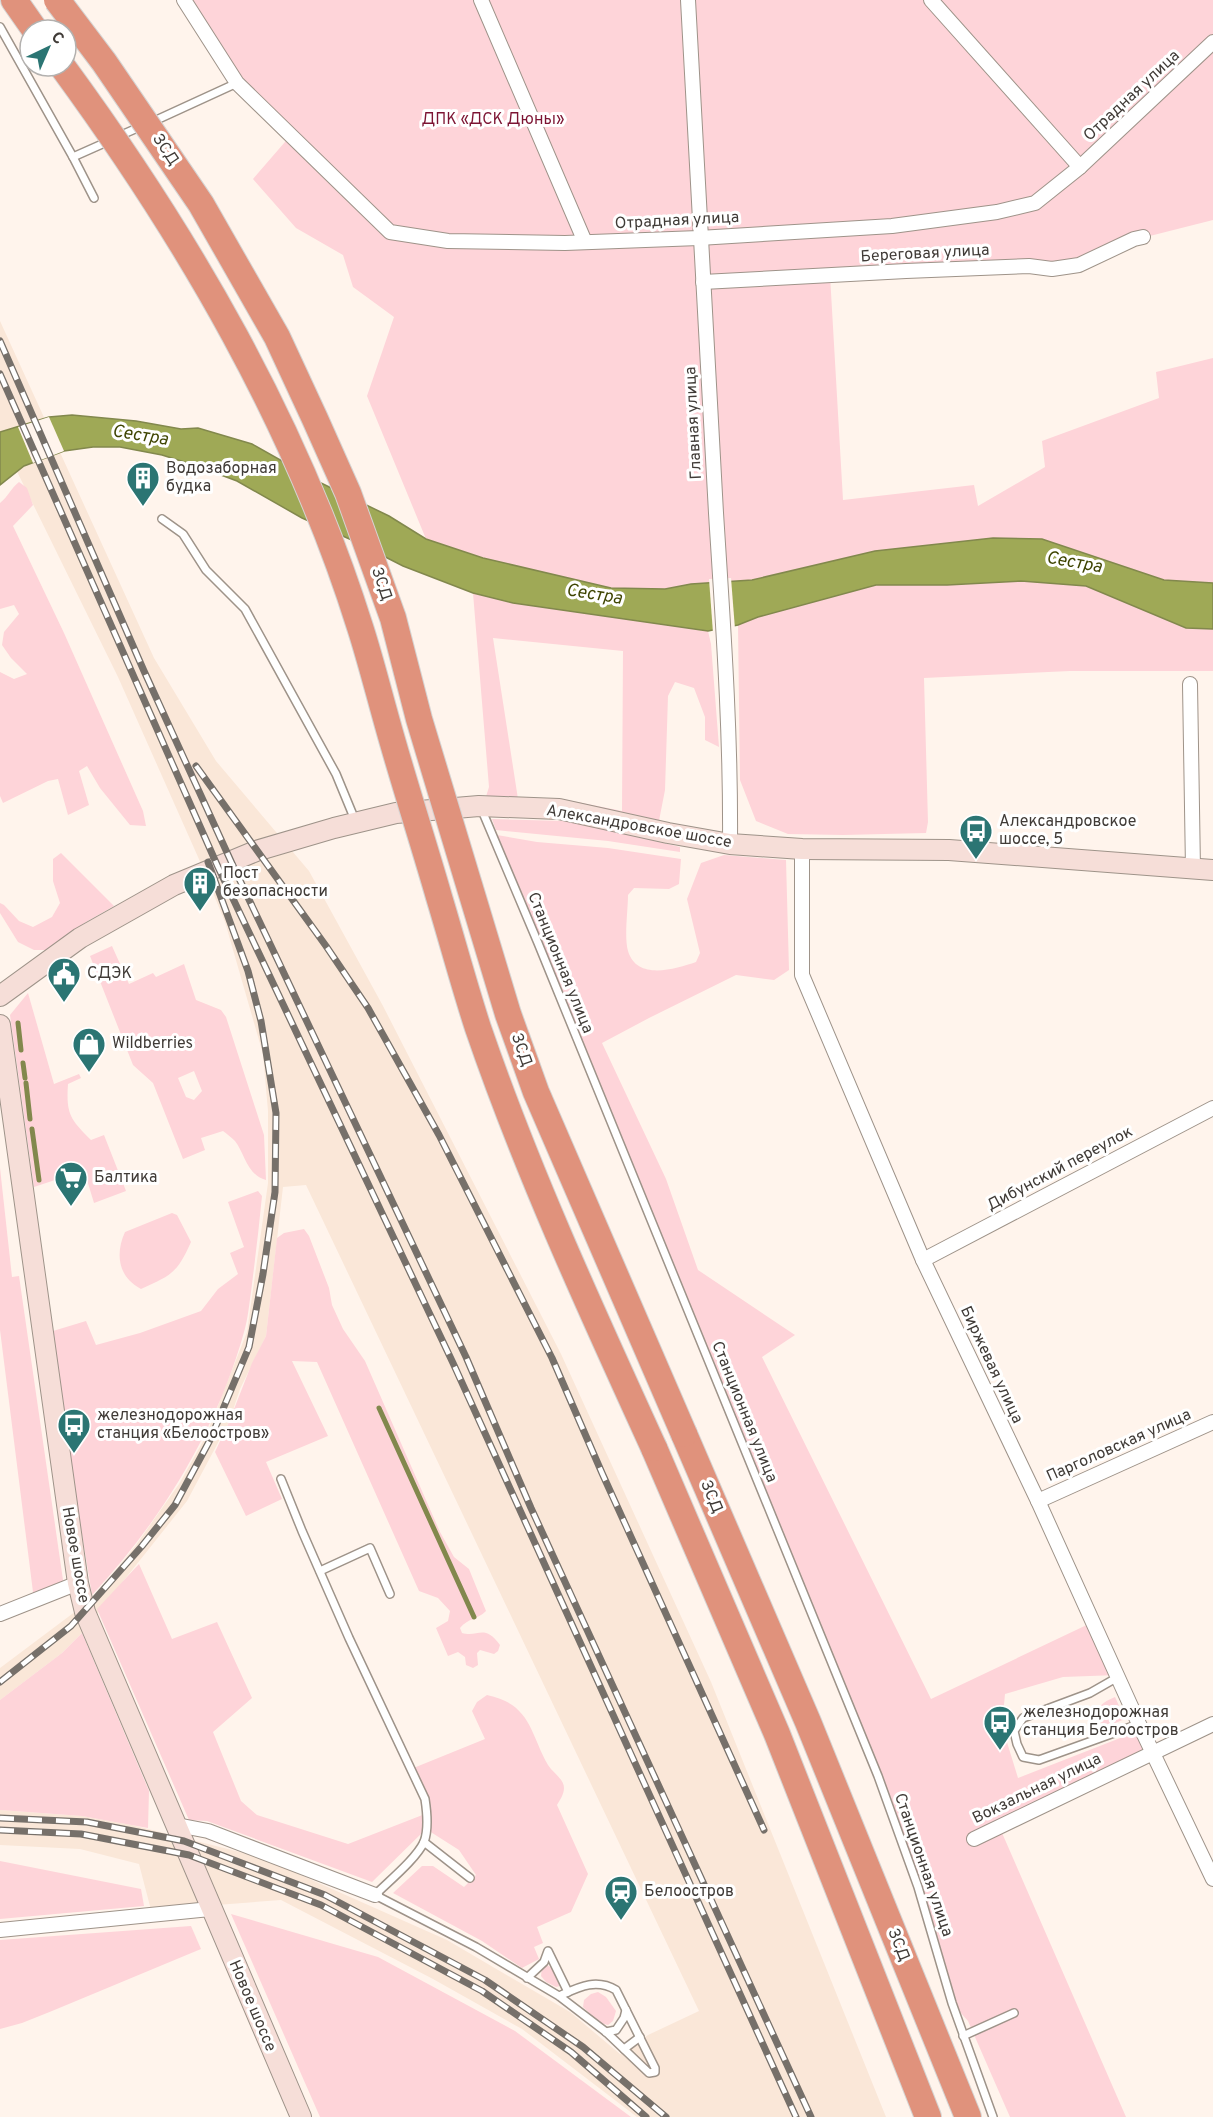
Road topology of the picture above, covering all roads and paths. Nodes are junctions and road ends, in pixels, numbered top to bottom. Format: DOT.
graph roads {
  1 [pos="57,0"];
  2 [pos="184,0"];
  3 [pos="481,0"];
  4 [pos="688,0"];
  5 [pos="931,0"];
  6 [pos="0,27"];
  7 [pos="1213,42"];
  8 [pos="70,78"];
  9 [pos="237,83"];
  10 [pos="73,157"];
  11 [pos="1080,168"];
  12 [pos="94,198"];
  13 [pos="1143,237"];
  14 [pos="699,238"];
  15 [pos="585,242"];
  16 [pos="703,282"];
  17 [pos="162,519"];
  18 [pos="1190,684"];
  19 [pos="479,806"];
  20 [pos="356,822"];
  21 [pos="730,844"];
  22 [pos="802,849"];
  23 [pos="1193,869"];
  24 [pos="1213,870"];
  25 [pos="0,996"];
  26 [pos="0,1025"];
  27 [pos="1213,1108"];
  28 [pos="923,1260"];
  29 [pos="1213,1422"];
  30 [pos="281,1479"];
  31 [pos="1038,1501"];
  32 [pos="320,1571"];
  33 [pos="78,1583"];
  34 [pos="390,1594"];
  35 [pos="0,1614"];
  36 [pos="1118,1677"];
  37 [pos="1139,1724"];
  38 [pos="1213,1724"];
  39 [pos="1152,1751"];
  40 [pos="177,1825"];
  41 [pos="974,1839"];
  42 [pos="424,1842"];
  43 [pos="470,1878"];
  44 [pos="1213,1878"];
  45 [pos="375,1895"];
  46 [pos="210,1909"];
  47 [pos="0,1930"];
  48 [pos="527,1978"];
  49 [pos="568,1992"];
  50 [pos="559,1996"];
  51 [pos="626,2010"];
  52 [pos="1014,2013"];
  53 [pos="606,2032"];
  54 [pos="963,2036"];
  55 [pos="640,2037"];
  56 [pos="624,2049"];
  57 [pos="301,2117"];
  58 [pos="928,2117"];
  59 [pos="968,2117"];
  60 [pos="993,2117"];
  1 -- 59 [label="highway, ЗСД, bridge"];
  2 -- 9 [label="street, Отрадная улица"];
  3 -- 15 [label="street"];
  4 -- 14 [label="street, Главная улица"];
  5 -- 11 [label="street"];
  6 -- 10 [label="lane"];
  7 -- 11 [label="street, Отрадная улица"];
  8 -- 58 [label="highway, ЗСД, bridge"];
  9 -- 10 [label="lane"];
  9 -- 15 [label="street, Отрадная улица"];
  10 -- 12 [label="lane"];
  11 -- 14 [label="street, Отрадная улица"];
  13 -- 16 [label="street, Береговая улица"];
  14 -- 15 [label="street, Отрадная улица"];
  14 -- 16 [label="street, Главная улица"];
  16 -- 21 [label="street, Главная улица"];
  17 -- 20 [label="lane"];
  18 -- 23 [label="street"];
  19 -- 20 [label="street, Александровское шоссе"];
  19 -- 21 [label="street, Александровское шоссе"];
  19 -- 54 [label="lane, Станционная улица"];
  20 -- 25 [label="street, Александровское шоссе"];
  21 -- 22 [label="street, Александровское шоссе"];
  22 -- 23 [label="street, Александровское шоссе"];
  22 -- 28 [label="street, Биржевая улица"];
  23 -- 24 [label="street, Александровское шоссе"];
  26 -- 33 [label="street, Новое шоссе"];
  27 -- 28 [label="street, Дибунский переулок"];
  28 -- 31 [label="street, Биржевая улица"];
  29 -- 31 [label="street, Парголовская улица"];
  30 -- 32 [label="lane"];
  31 -- 36 [label="street, Биржевая улица"];
  32 -- 34 [label="lane"];
  32 -- 42 [label="lane"];
  33 -- 35 [label="street"];
  33 -- 40 [label="street, Новое шоссе"];
  36 -- 37 [label="street, Биржевая улица"];
  36 -- 37 [label="lane"];
  37 -- 39 [label="street, Биржевая улица"];
  38 -- 39 [label="street, Вокзальная улица"];
  39 -- 41 [label="street, Вокзальная улица"];
  39 -- 44 [label="street, Биржевая улица"];
  40 -- 45 [label="street"];
  40 -- 46 [label="street, Новое шоссе"];
  42 -- 43 [label="lane"];
  42 -- 45 [label="lane"];
  45 -- 48 [label="lane"];
  46 -- 47 [label="street"];
  46 -- 57 [label="street, Новое шоссе"];
  48 -- 49 [label="lane"];
  48 -- 50 [label="lane"];
  49 -- 50 [label="lane"];
  49 -- 51 [label="lane"];
  50 -- 53 [label="lane"];
  51 -- 53 [label="lane"];
  51 -- 55 [label="lane"];
  52 -- 54 [label="lane"];
  53 -- 56 [label="lane"];
  54 -- 60 [label="lane, Станционная улица"];
  55 -- 56 [label="lane"];
  55 -- 56 [label="lane"];
}
